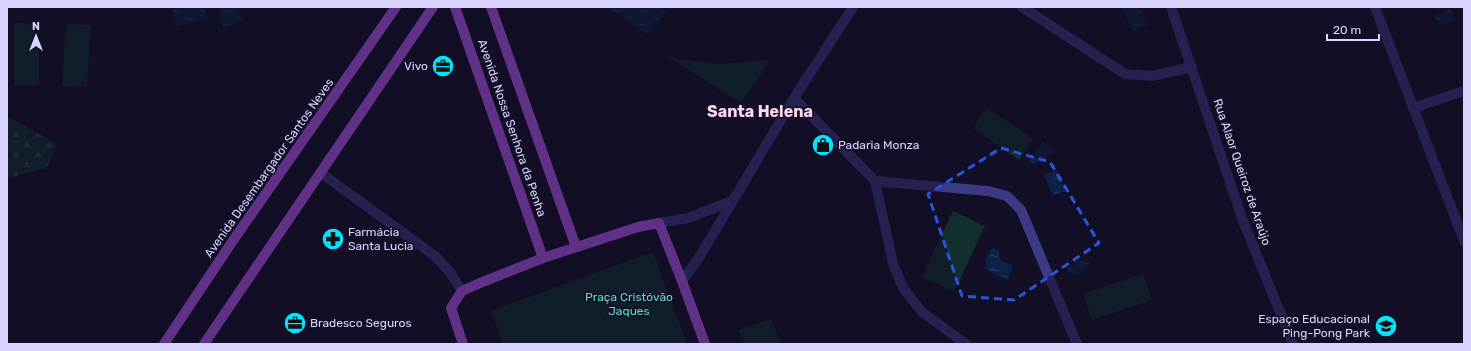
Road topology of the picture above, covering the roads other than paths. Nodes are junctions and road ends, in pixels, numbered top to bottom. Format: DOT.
graph roads {
  1 [pos="396,7"];
  2 [pos="432,7"];
  3 [pos="455,7"];
  4 [pos="491,7"];
  5 [pos="853,7"];
  6 [pos="1022,7"];
  7 [pos="1171,7"];
  8 [pos="1375,7"];
  9 [pos="1192,67"];
  10 [pos="1464,91"];
  11 [pos="794,98"];
  12 [pos="1413,108"];
  13 [pos="320,173"];
  14 [pos="875,180"];
  15 [pos="732,201"];
  16 [pos="659,223"];
  17 [pos="1464,241"];
  18 [pos="576,247"];
  19 [pos="543,258"];
  20 [pos="682,280"];
  21 [pos="462,291"];
  22 [pos="1077,342"];
  23 [pos="164,344"];
  24 [pos="204,344"];
  25 [pos="463,344"];
  26 [pos="705,344"];
  27 [pos="966,344"];
  28 [pos="1293,344"];
  1 -- 23 [label="main road, Avenida Desembargador Santos Neves"];
  2 -- 13 [label="main road"];
  3 -- 19 [label="main road, Avenida Nossa Senhora da Penha"];
  4 -- 18 [label="main road, Avenida Nossa Senhora da Penha"];
  5 -- 11 [label="street"];
  6 -- 9 [label="street"];
  7 -- 9 [label="street, Rua Alaor Queiroz de Araújo"];
  8 -- 12 [label="street"];
  9 -- 28 [label="street, Rua Alaor Queiroz de Araújo"];
  10 -- 12 [label="street"];
  11 -- 14 [label="street"];
  11 -- 15 [label="street"];
  12 -- 17 [label="street"];
  13 -- 21 [label="street"];
  13 -- 24 [label="main road"];
  14 -- 22 [label="street"];
  14 -- 27 [label="street"];
  15 -- 16 [label="street"];
  15 -- 20 [label="street"];
  16 -- 18 [label="main road"];
  16 -- 20 [label="main road"];
  18 -- 19 [label="main road"];
  19 -- 21 [label="main road"];
  20 -- 26 [label="main road"];
  21 -- 25 [label="main road"];
}
